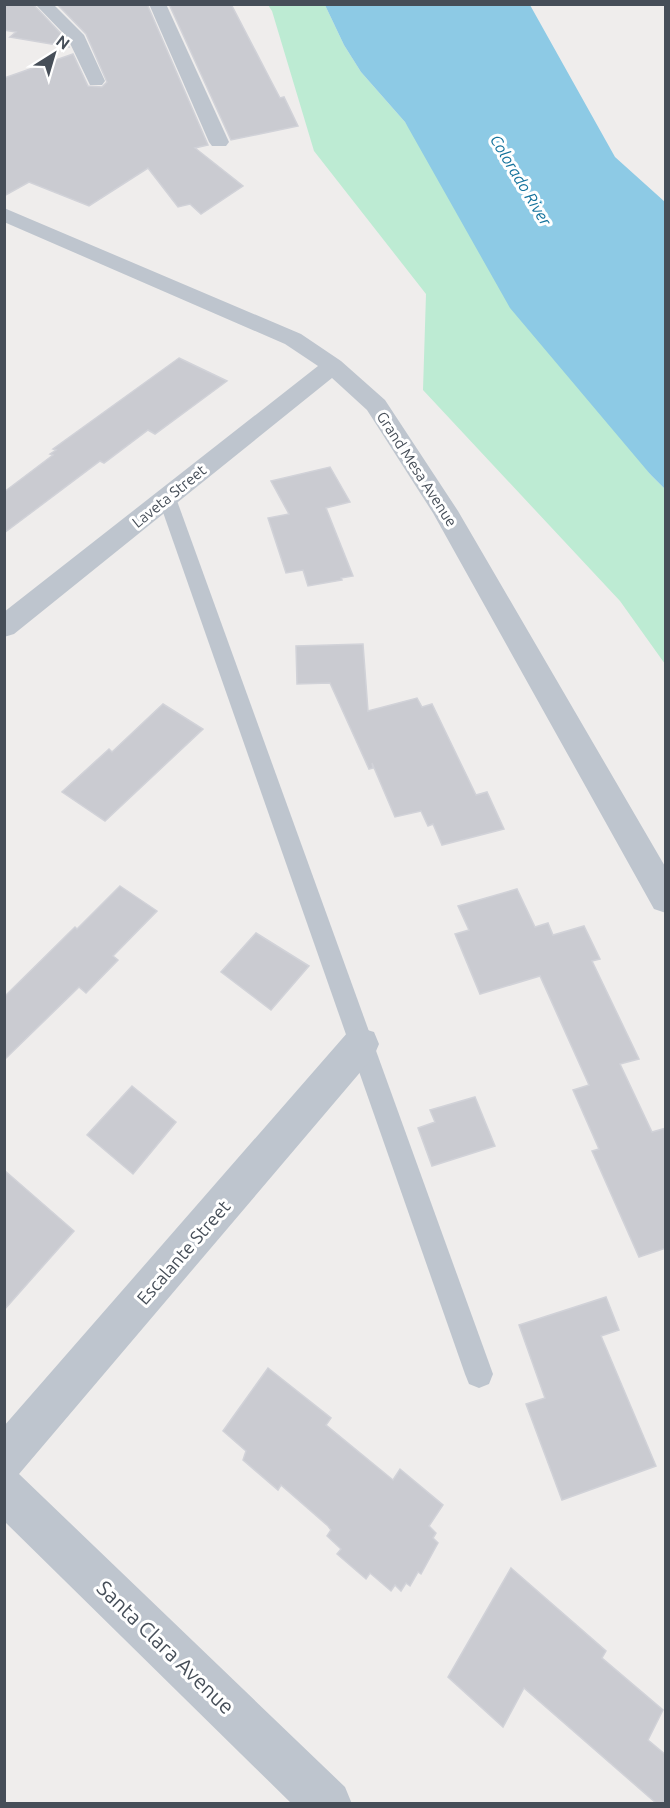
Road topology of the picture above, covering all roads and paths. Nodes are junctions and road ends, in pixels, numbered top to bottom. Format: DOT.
graph roads {
  1 [pos="43,4"];
  2 [pos="157,4"];
  3 [pos="96,81"];
  4 [pos="219,142"];
  5 [pos="8,219"];
  6 [pos="333,366"];
  7 [pos="167,498"];
  8 [pos="4,627"];
  9 [pos="666,899"];
  10 [pos="361,1044"];
  11 [pos="479,1374"];
  12 [pos="4,1459"];
  13 [pos="4,1490"];
  14 [pos="328,1803"];
  1 -- 3 [label="street"];
  2 -- 4 [label="street"];
  5 -- 6 [label="street, Grand Mesa Avenue"];
  6 -- 7 [label="street, Laveta Street"];
  6 -- 9 [label="street, Grand Mesa Avenue"];
  7 -- 8 [label="street, Laveta Street"];
  7 -- 10 [label="lane"];
  10 -- 11 [label="lane"];
  10 -- 12 [label="street, Escalante Street"];
  13 -- 14 [label="street, Santa Clara Avenue"];
}
